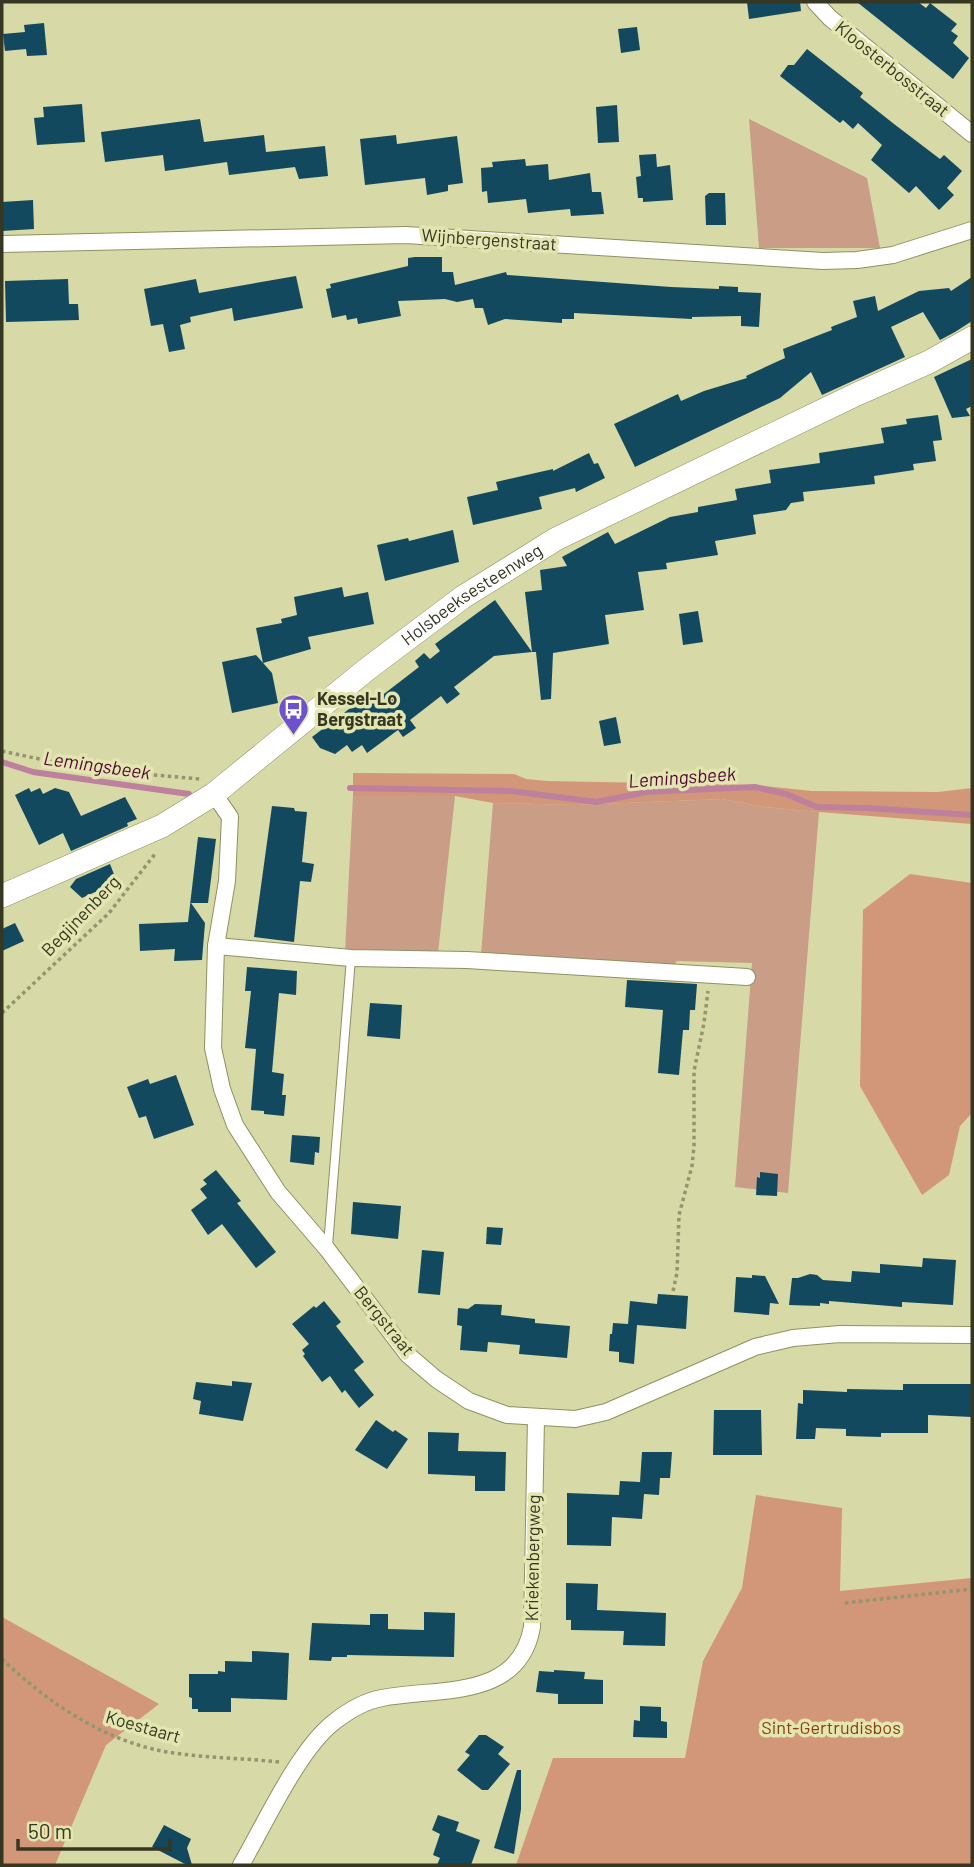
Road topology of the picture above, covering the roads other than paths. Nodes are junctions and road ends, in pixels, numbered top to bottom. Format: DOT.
graph roads {
  1 [pos="815,2"];
  2 [pos="972,134"];
  3 [pos="972,230"];
  4 [pos="2,244"];
  5 [pos="972,338"];
  6 [pos="215,794"];
  7 [pos="2,895"];
  8 [pos="216,946"];
  9 [pos="351,958"];
  10 [pos="747,977"];
  11 [pos="327,1249"];
  12 [pos="972,1335"];
  13 [pos="536,1418"];
  14 [pos="242,1865"];
  1 -- 2 [label="street, Kloosterbosstraat"];
  3 -- 4 [label="street, Wijnbergenstraat"];
  5 -- 6 [label="street, Holsbeeksesteenweg"];
  6 -- 7 [label="street, Holsbeeksesteenweg"];
  6 -- 8 [label="street, Bergstraat"];
  8 -- 9 [label="street"];
  8 -- 11 [label="street, Bergstraat"];
  9 -- 10 [label="street"];
  9 -- 11 [label="lane"];
  11 -- 13 [label="street, Bergstraat"];
  12 -- 13 [label="street, Bergstraat"];
  13 -- 14 [label="street, Kriekenbergweg"];
}
